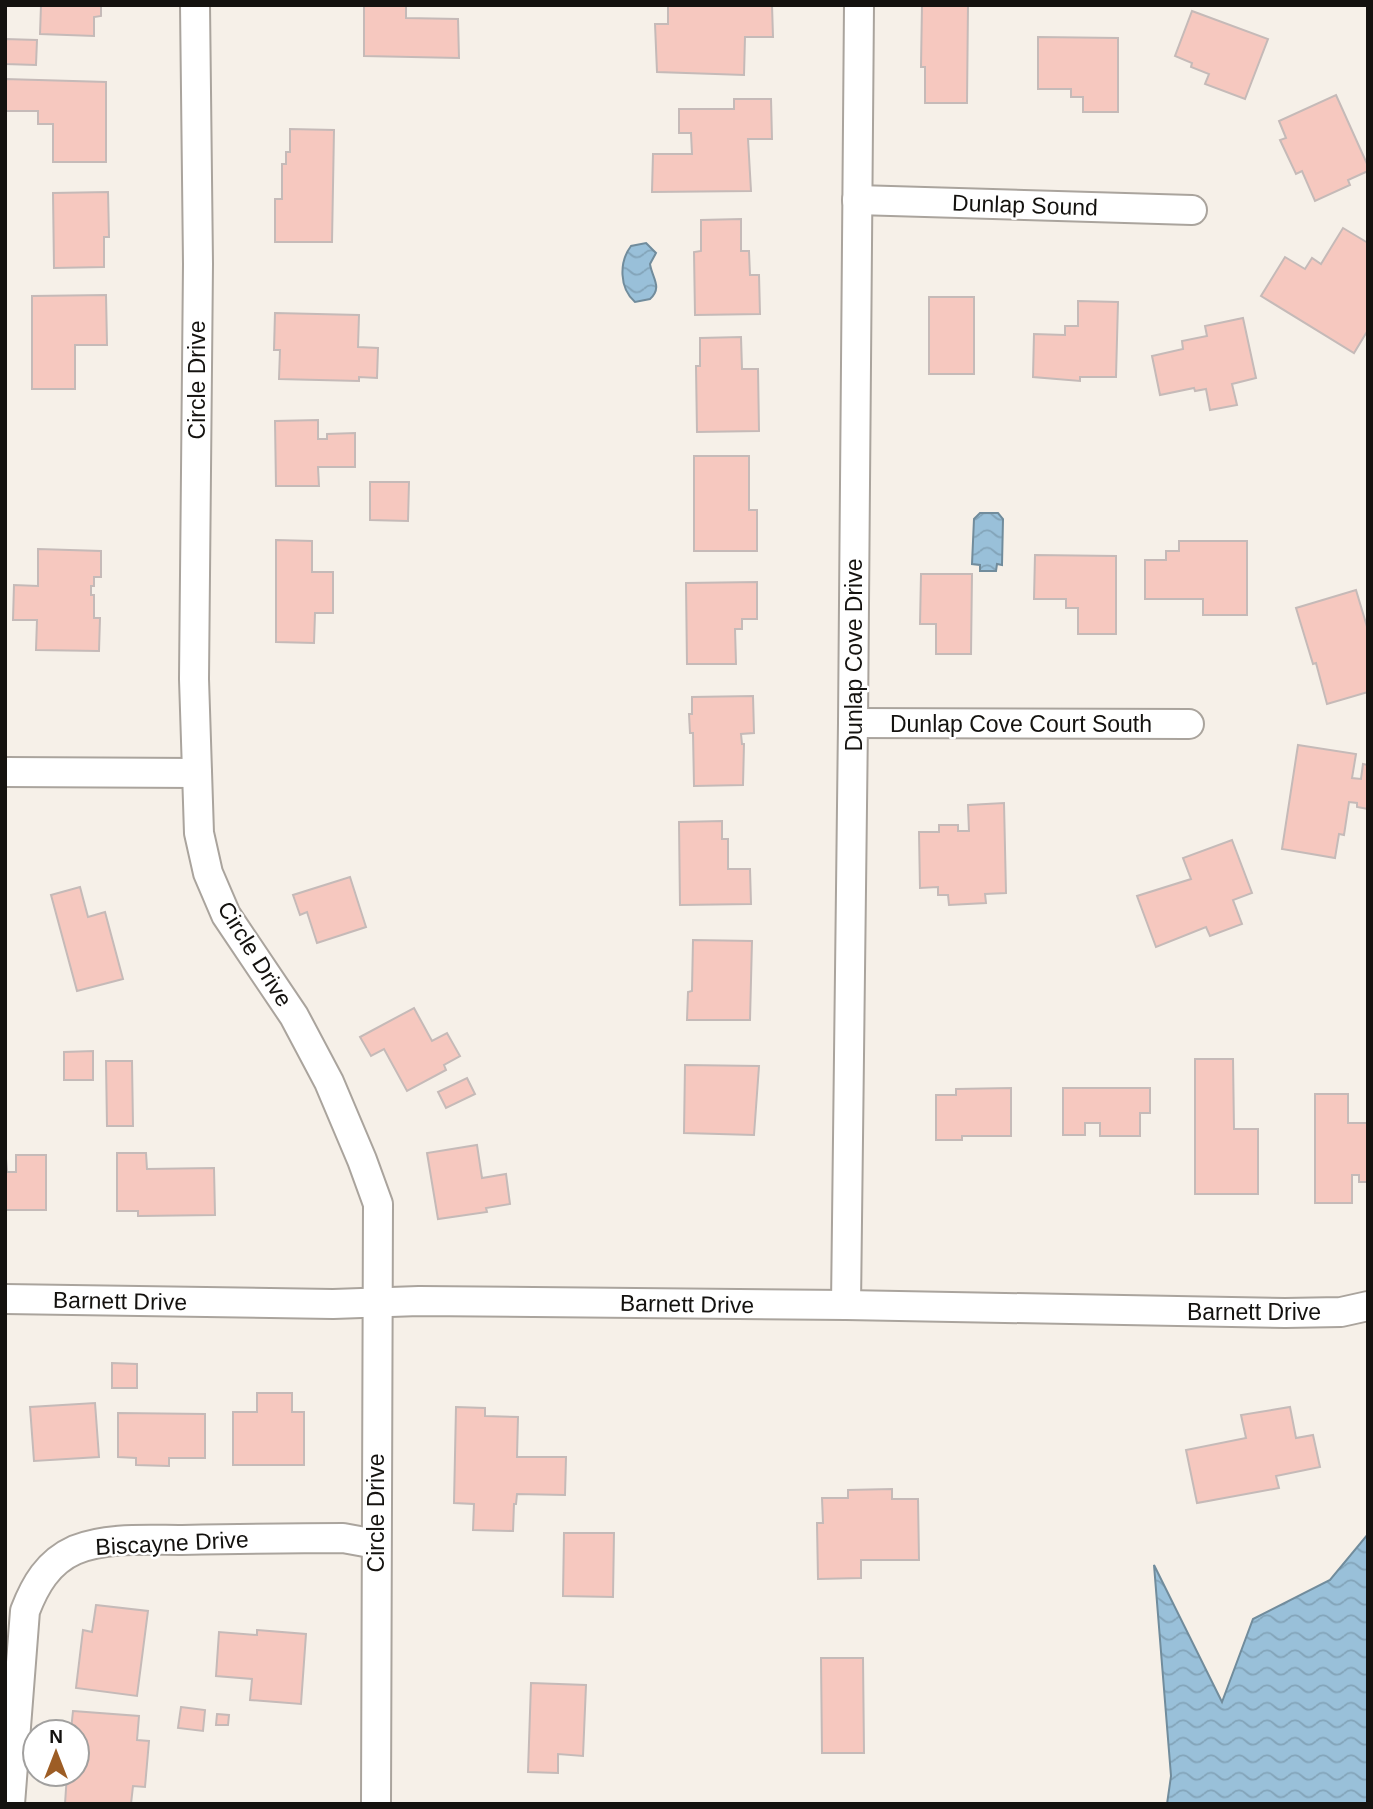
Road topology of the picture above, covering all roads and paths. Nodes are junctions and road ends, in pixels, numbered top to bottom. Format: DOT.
graph roads {
  1 [pos="195,5"];
  2 [pos="859,5"];
  3 [pos="857,200"];
  4 [pos="1192,210"];
  5 [pos="853,723"];
  6 [pos="1189,724"];
  7 [pos="5,772"];
  8 [pos="197,773"];
  9 [pos="5,1299"];
  10 [pos="377,1303"];
  11 [pos="845,1306"];
  12 [pos="1368,1306"];
  13 [pos="376,1544"];
  14 [pos="10,1804"];
  15 [pos="376,1804"];
  1 -- 8 [label="street, Circle Drive"];
  2 -- 3 [label="street, Dunlap Cove Drive"];
  3 -- 4 [label="street, Dunlap Sound"];
  3 -- 5 [label="street, Dunlap Cove Drive"];
  5 -- 6 [label="street, Dunlap Cove Court South"];
  5 -- 11 [label="street, Dunlap Cove Drive"];
  7 -- 8 [label="street"];
  8 -- 10 [label="street, Circle Drive"];
  9 -- 10 [label="street, Barnett Drive"];
  10 -- 11 [label="street, Barnett Drive"];
  10 -- 13 [label="street, Circle Drive"];
  11 -- 12 [label="street, Barnett Drive"];
  13 -- 14 [label="street, Biscayne Drive"];
  13 -- 15 [label="street, Circle Drive"];
}
